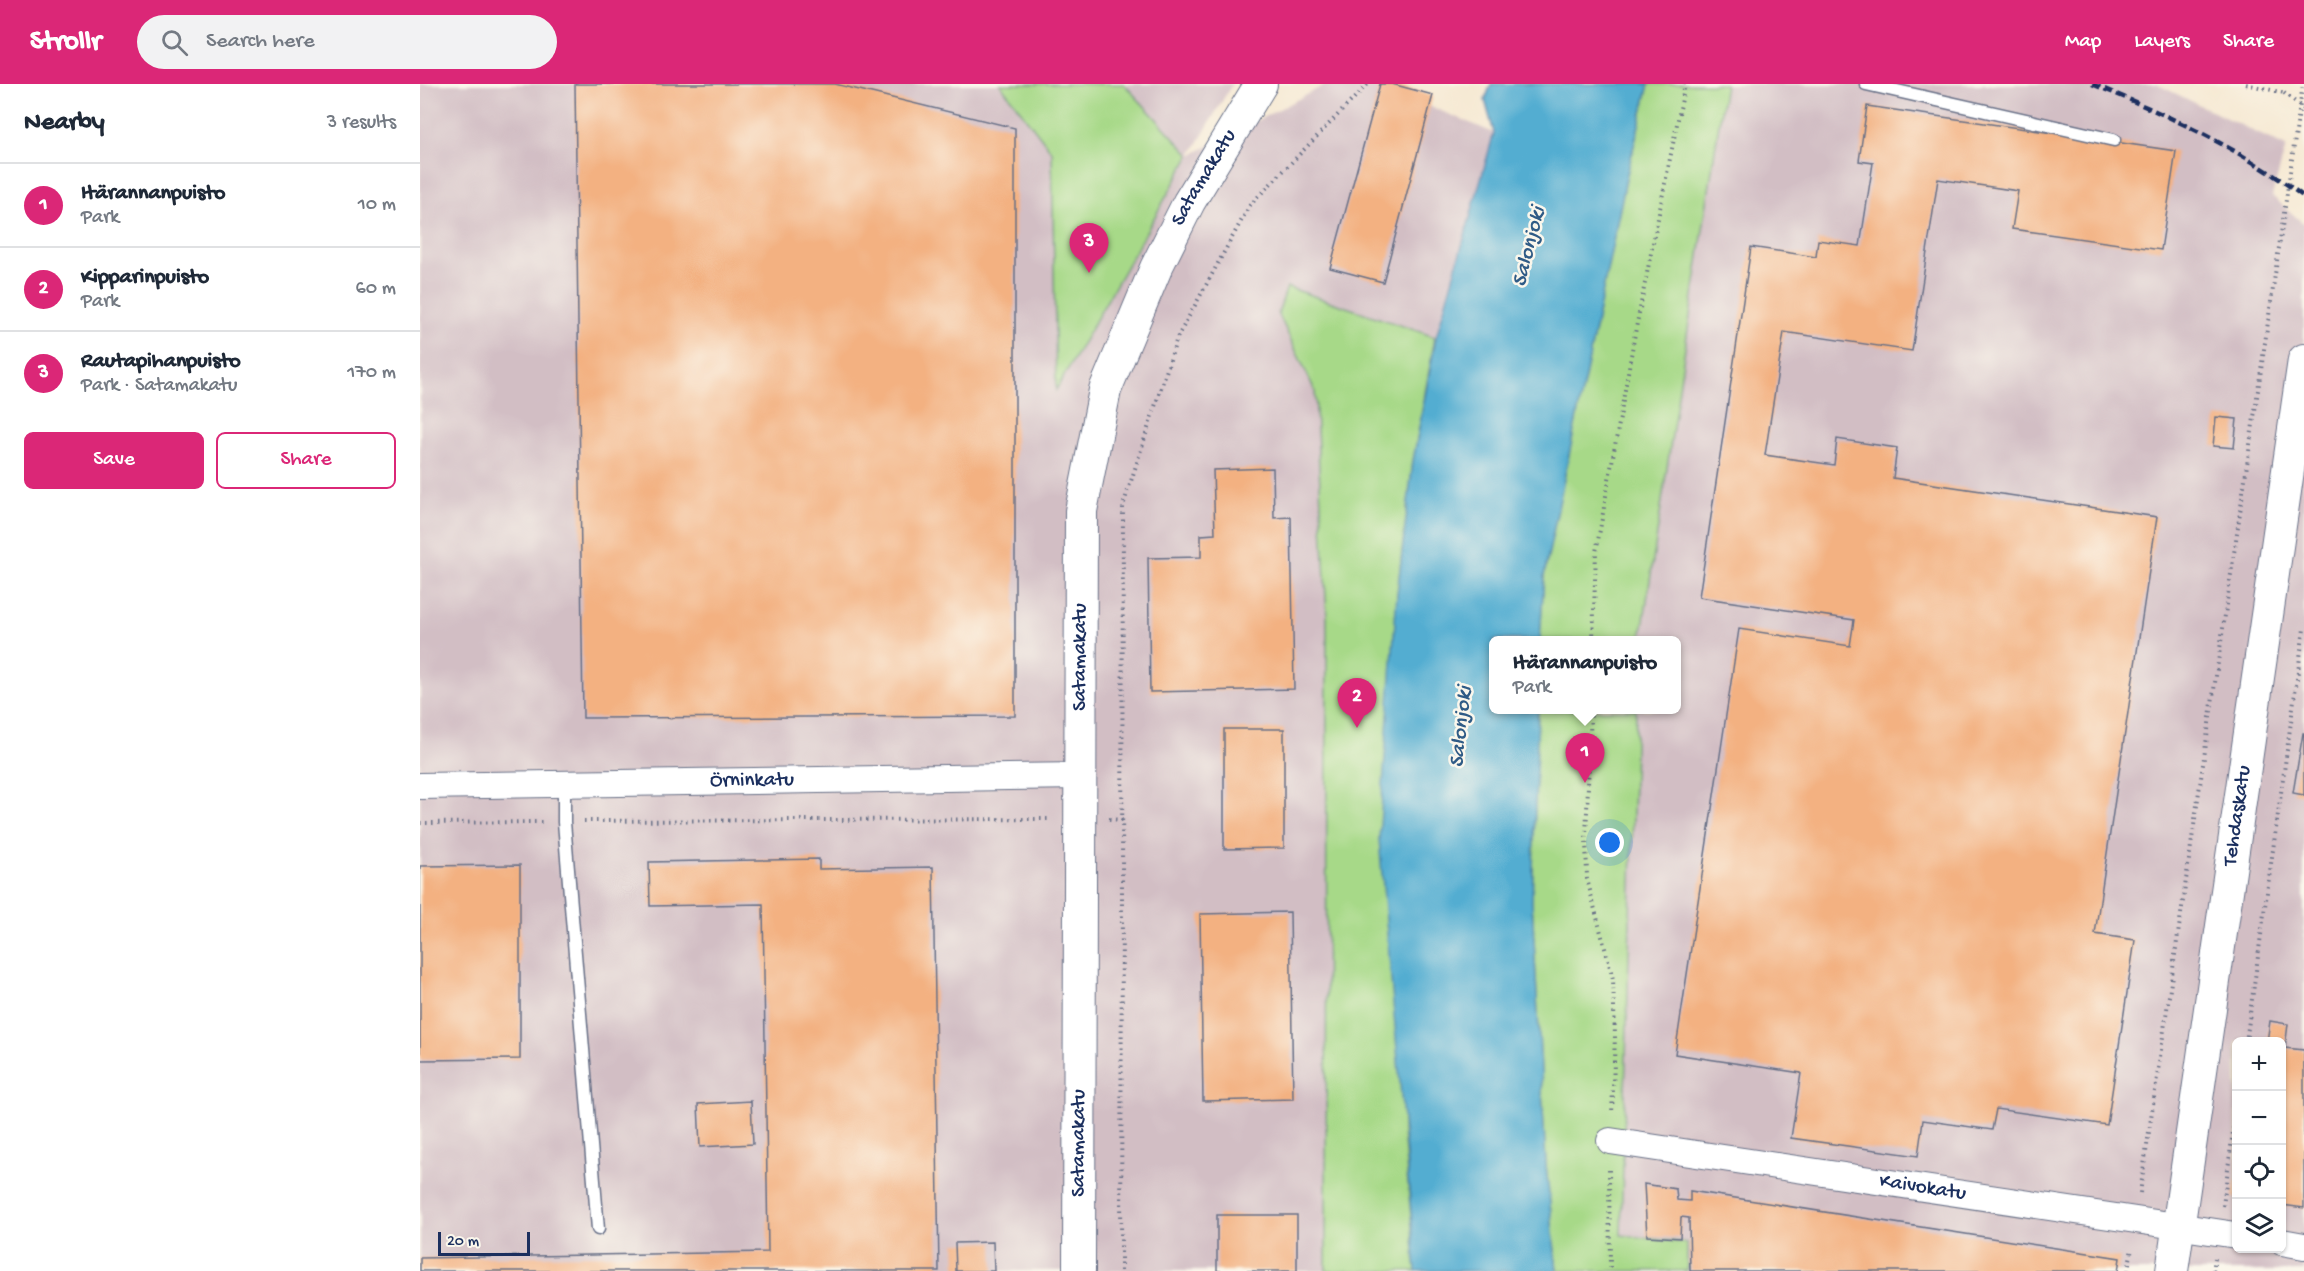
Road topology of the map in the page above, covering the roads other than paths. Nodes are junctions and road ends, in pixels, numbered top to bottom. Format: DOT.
graph roads {
  1 [pos="1261,84"];
  2 [pos="1866,84"];
  3 [pos="2114,140"];
  4 [pos="2304,360"];
  5 [pos="1082,776"];
  6 [pos="420,786"];
  7 [pos="564,786"];
  8 [pos="1610,1141"];
  9 [pos="2178,1226"];
  10 [pos="598,1229"];
  11 [pos="2228,1234"];
  12 [pos="2286,1243"];
  13 [pos="2304,1246"];
  14 [pos="1079,1271"];
  15 [pos="2172,1271"];
  1 -- 5 [label="street, Satamakatu"];
  2 -- 3 [label="lane"];
  4 -- 9 [label="street, Tehdaskatu"];
  5 -- 7 [label="street, Örninkatu"];
  5 -- 14 [label="street, Satamakatu"];
  6 -- 7 [label="street, Örninkatu"];
  7 -- 10 [label="lane"];
  8 -- 9 [label="street, Kaivokatu"];
  9 -- 11 [label="street, Kaivokatu"];
  9 -- 15 [label="street, Tehdaskatu"];
  12 -- 13 [label="street"];
}
